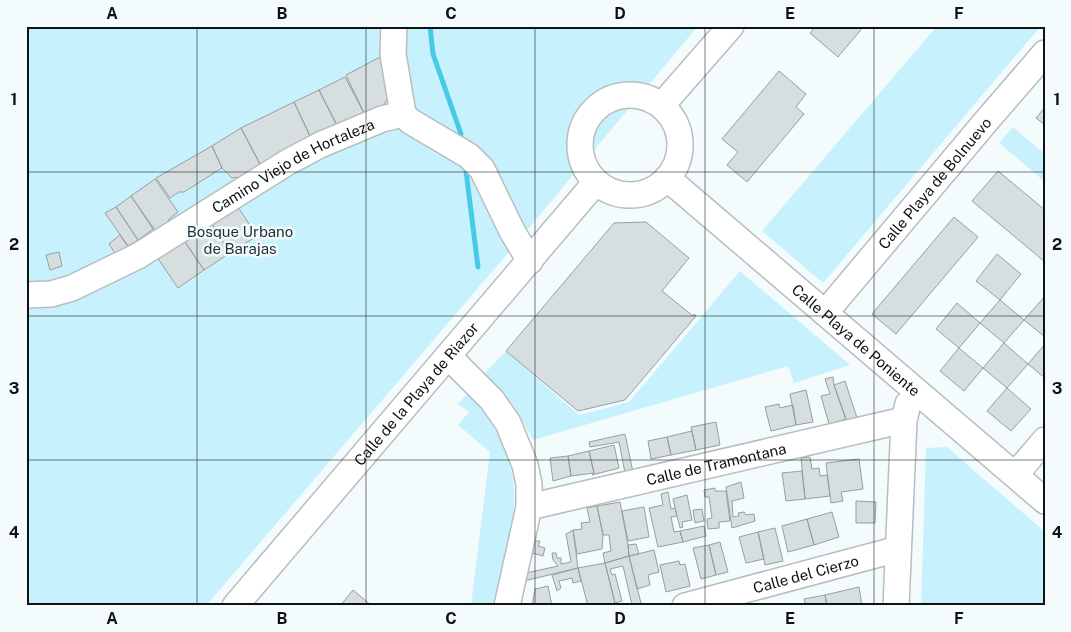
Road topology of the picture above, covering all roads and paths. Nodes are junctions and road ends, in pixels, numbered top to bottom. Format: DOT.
graph roads {
  1 [pos="394,26"];
  2 [pos="731,26"];
  3 [pos="1045,53"];
  4 [pos="662,106"];
  5 [pos="403,114"];
  6 [pos="667,178"];
  7 [pos="596,182"];
  8 [pos="530,261"];
  9 [pos="26,295"];
  10 [pos="825,313"];
  11 [pos="448,356"];
  12 [pos="916,390"];
  13 [pos="904,420"];
  14 [pos="1045,440"];
  15 [pos="1015,475"];
  16 [pos="1045,500"];
  17 [pos="529,507"];
  18 [pos="898,549"];
  19 [pos="235,606"];
  20 [pos="507,606"];
  21 [pos="685,606"];
  22 [pos="896,606"];
  1 -- 5 [label="street"];
  2 -- 4 [label="street"];
  3 -- 10 [label="street, Calle Playa de Bolnuevo"];
  4 -- 6 [label="street"];
  4 -- 7 [label="street"];
  5 -- 8 [label="street"];
  5 -- 9 [label="street, Camino Viejo de Hortaleza"];
  6 -- 7 [label="street"];
  6 -- 10 [label="street, Calle Playa de Poniente"];
  7 -- 8 [label="street, Calle de la Playa de Riazor"];
  8 -- 11 [label="street, Calle de la Playa de Riazor"];
  10 -- 12 [label="street, Calle Playa de Poniente"];
  11 -- 17 [label="street"];
  11 -- 19 [label="street, Calle de la Playa de Riazor"];
  12 -- 13 [label="street"];
  12 -- 15 [label="street, Calle Playa de Poniente"];
  13 -- 17 [label="street, Calle de Tramontana"];
  13 -- 18 [label="street"];
  14 -- 15 [label="street"];
  15 -- 16 [label="street, Calle Playa de Poniente"];
  17 -- 20 [label="street"];
  18 -- 21 [label="street, Calle del Cierzo"];
  18 -- 22 [label="street"];
}
